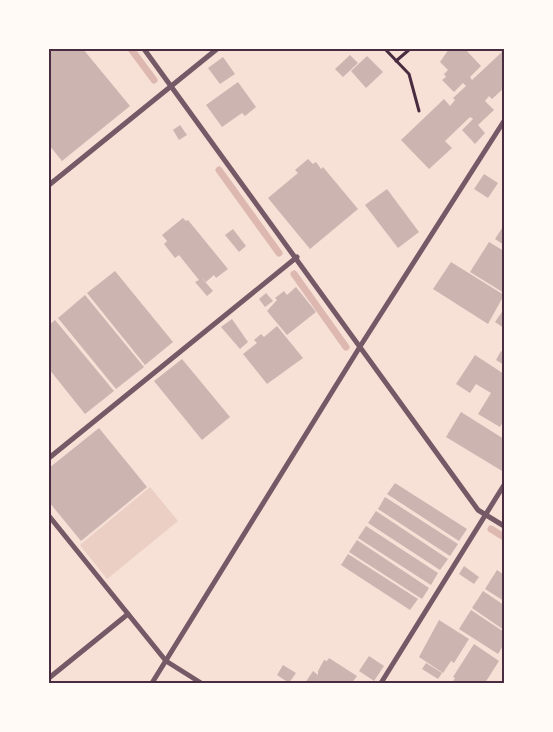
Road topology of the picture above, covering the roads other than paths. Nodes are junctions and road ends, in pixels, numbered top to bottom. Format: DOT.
graph roads {
  1 [pos="144,49"];
  2 [pos="217,49"];
  3 [pos="171,86"];
  4 [pos="504,121"];
  5 [pos="49,185"];
  6 [pos="297,258"];
  7 [pos="361,345"];
  8 [pos="49,458"];
  9 [pos="504,485"];
  10 [pos="486,514"];
  11 [pos="49,516"];
  12 [pos="504,526"];
  13 [pos="128,614"];
  14 [pos="166,661"];
  15 [pos="49,678"];
  16 [pos="152,683"];
  17 [pos="201,683"];
  18 [pos="381,683"];
  1 -- 3 [label="street"];
  2 -- 3 [label="street"];
  3 -- 5 [label="street"];
  3 -- 6 [label="street"];
  4 -- 7 [label="street"];
  6 -- 7 [label="street"];
  6 -- 8 [label="street"];
  7 -- 10 [label="street"];
  7 -- 14 [label="street"];
  9 -- 10 [label="street"];
  10 -- 12 [label="street"];
  10 -- 18 [label="street"];
  11 -- 13 [label="street"];
  13 -- 14 [label="street"];
  13 -- 15 [label="street"];
  14 -- 16 [label="street"];
  14 -- 17 [label="street"];
}
